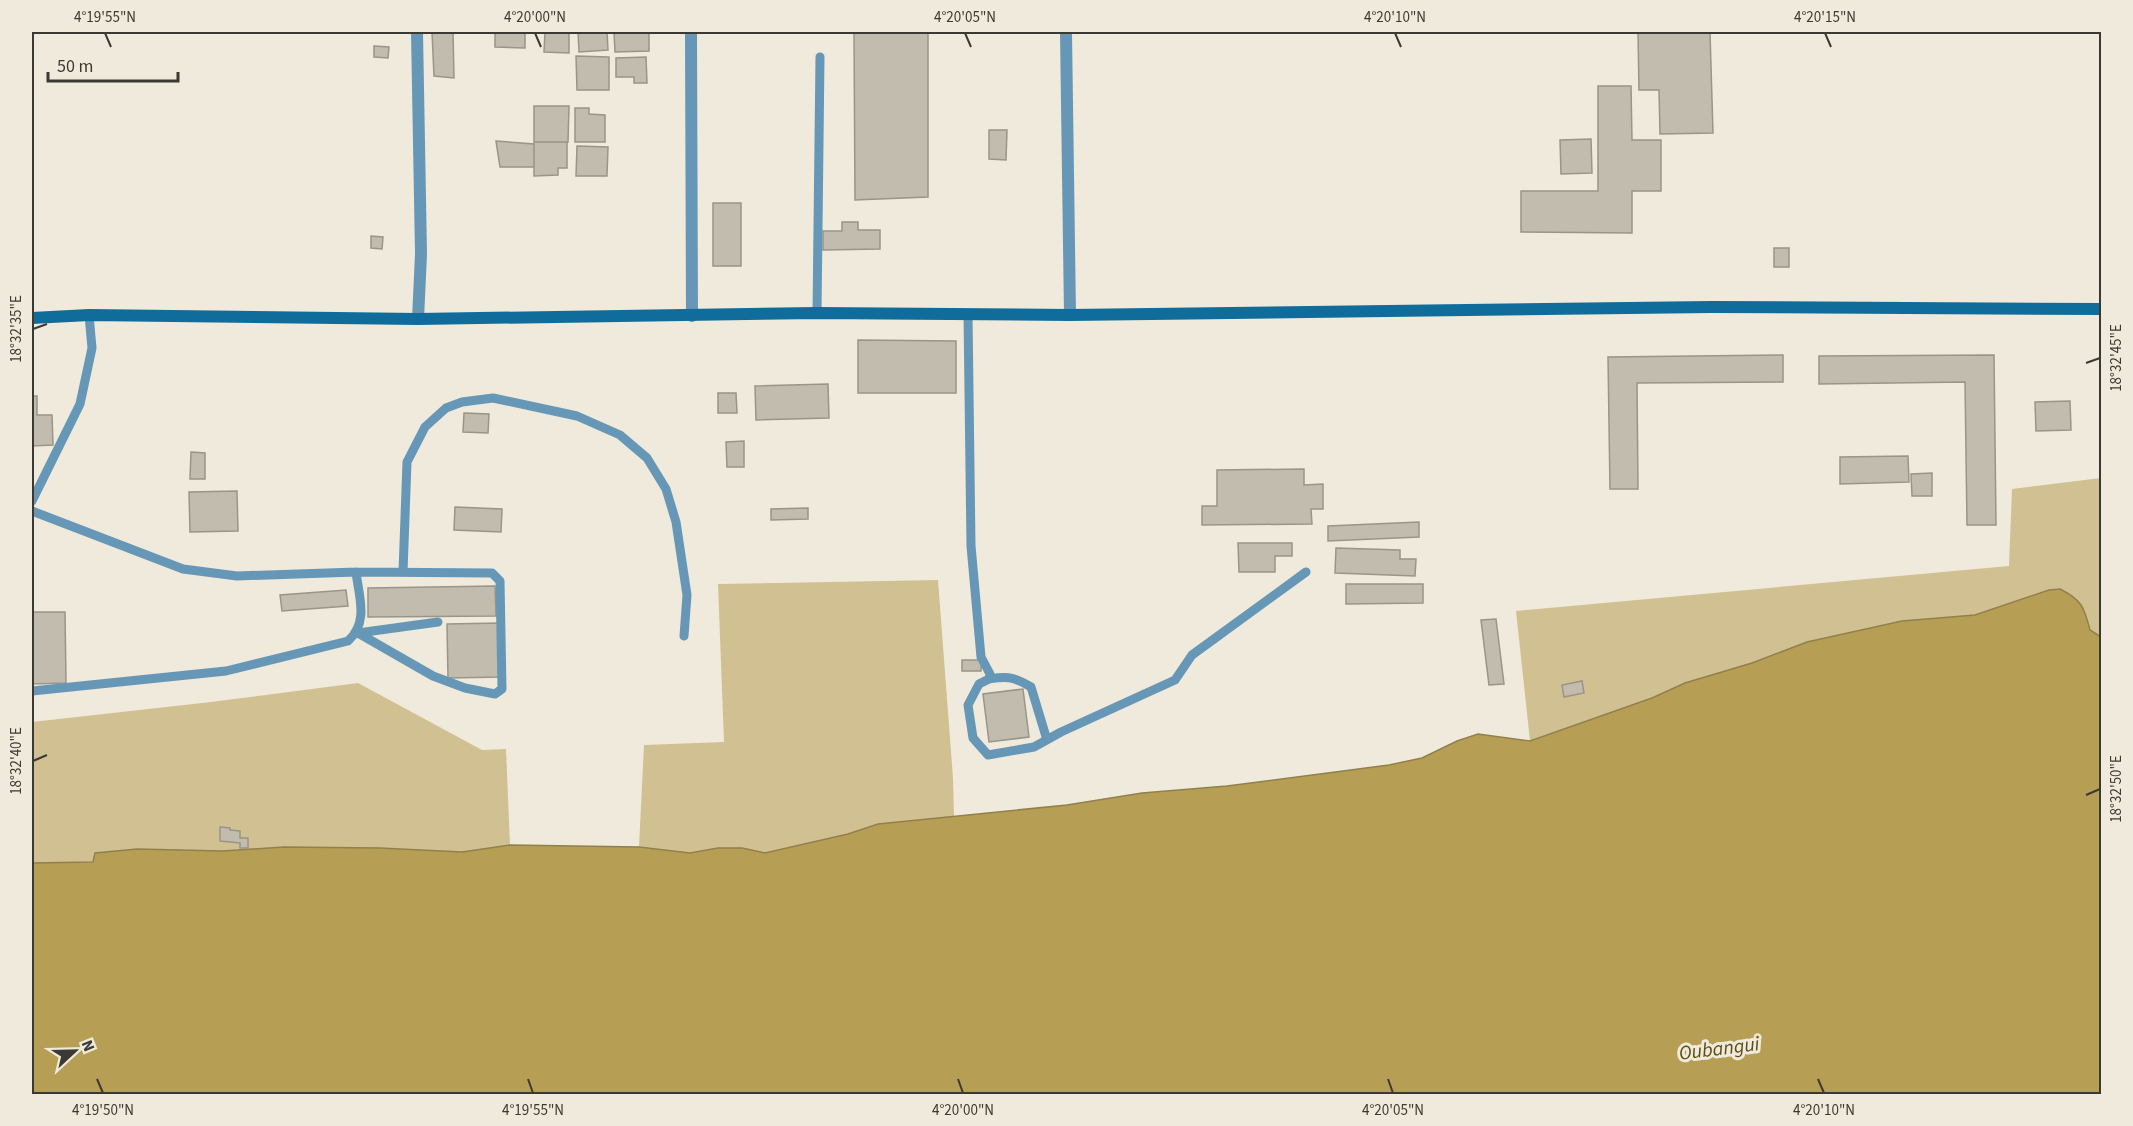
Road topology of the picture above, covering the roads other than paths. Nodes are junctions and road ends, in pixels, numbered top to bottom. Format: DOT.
graph roads {
  1 [pos="417,32"];
  2 [pos="691,32"];
  3 [pos="1066,32"];
  4 [pos="820,57"];
  5 [pos="2102,309"];
  6 [pos="817,313"];
  7 [pos="968,314"];
  8 [pos="89,315"];
  9 [pos="1070,315"];
  10 [pos="692,316"];
  11 [pos="32,318"];
  12 [pos="418,319"];
  13 [pos="32,501"];
  14 [pos="32,511"];
  15 [pos="356,572"];
  16 [pos="403,572"];
  17 [pos="1306,572"];
  18 [pos="438,622"];
  19 [pos="358,633"];
  20 [pos="684,636"];
  21 [pos="989,679"];
  22 [pos="32,691"];
  23 [pos="1047,740"];
  1 -- 12 [label="street"];
  2 -- 10 [label="street"];
  3 -- 9 [label="street"];
  4 -- 6 [label="lane"];
  5 -- 9 [label="street"];
  6 -- 7 [label="street"];
  6 -- 10 [label="street"];
  7 -- 9 [label="street"];
  7 -- 21 [label="lane"];
  8 -- 11 [label="street"];
  8 -- 12 [label="street"];
  8 -- 13 [label="lane"];
  10 -- 12 [label="street"];
  14 -- 15 [label="lane"];
  15 -- 16 [label="lane"];
  15 -- 19 [label="lane"];
  16 -- 19 [label="lane"];
  16 -- 20 [label="lane"];
  17 -- 23 [label="lane"];
  18 -- 19 [label="lane"];
  19 -- 22 [label="lane"];
  21 -- 23 [label="lane"];
  21 -- 23 [label="lane"];
}
